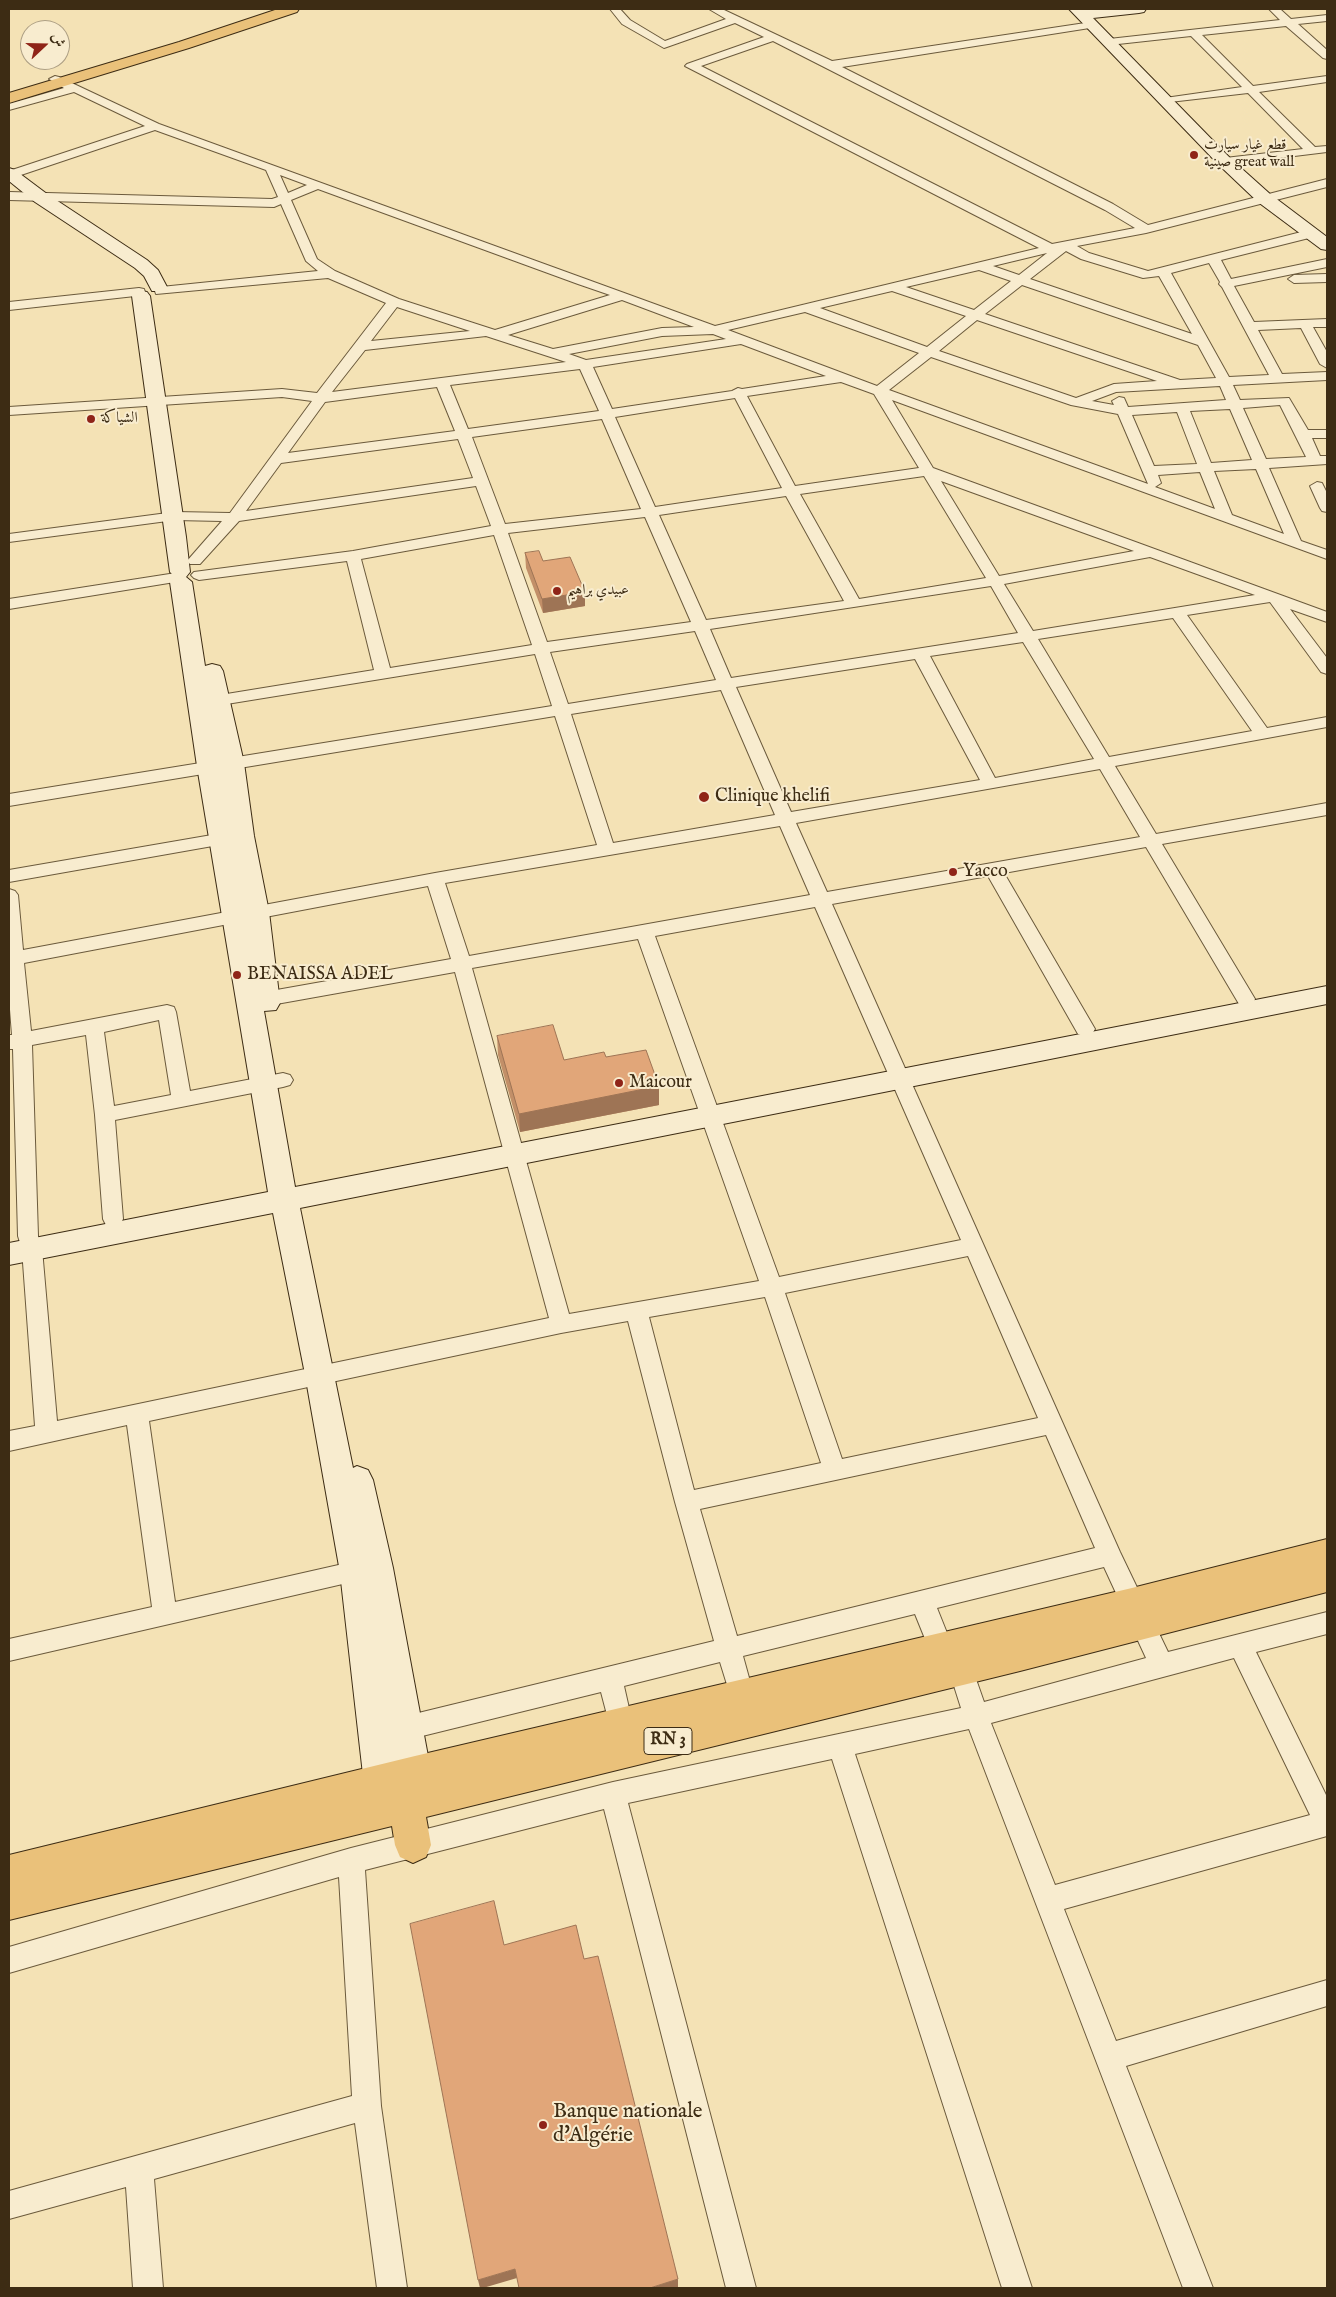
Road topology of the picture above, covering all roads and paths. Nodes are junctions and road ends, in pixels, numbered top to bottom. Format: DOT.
graph roads {
  1 [pos="278,9"];
  2 [pos="292,9"];
  3 [pos="614,9"];
  4 [pos="714,9"];
  5 [pos="1139,9"];
  6 [pos="1287,9"];
  7 [pos="1272,10"];
  8 [pos="1090,17"];
  9 [pos="1327,18"];
  10 [pos="736,19"];
  11 [pos="1289,22"];
  12 [pos="1194,33"];
  13 [pos="1112,36"];
  14 [pos="774,37"];
  15 [pos="1126,40"];
  16 [pos="1325,51"];
  17 [pos="831,65"];
  18 [pos="1327,79"];
  19 [pos="64,83"];
  20 [pos="1250,88"];
  21 [pos="9,93"];
  22 [pos="9,98"];
  23 [pos="1183,98"];
  24 [pos="1166,101"];
  25 [pos="9,107"];
  26 [pos="155,126"];
  27 [pos="1327,149"];
  28 [pos="1312,152"];
  29 [pos="1242,160"];
  30 [pos="1225,162"];
  31 [pos="271,168"];
  32 [pos="1327,183"];
  33 [pos="10,185"];
  34 [pos="318,185"];
  35 [pos="1271,196"];
  36 [pos="41,198"];
  37 [pos="286,200"];
  38 [pos="1146,229"];
  39 [pos="1320,233"];
  40 [pos="1327,245"];
  41 [pos="1057,249"];
  42 [pos="1213,258"];
  43 [pos="1327,263"];
  44 [pos="980,266"];
  45 [pos="1163,271"];
  46 [pos="330,274"];
  47 [pos="1327,278"];
  48 [pos="1020,281"];
  49 [pos="1229,283"];
  50 [pos="893,287"];
  51 [pos="150,292"];
  52 [pos="622,296"];
  53 [pos="394,302"];
  54 [pos="9,306"];
  55 [pos="807,308"];
  56 [pos="975,316"];
  57 [pos="1327,323"];
  58 [pos="1305,324"];
  59 [pos="1249,326"];
  60 [pos="714,330"];
  61 [pos="489,334"];
  62 [pos="740,340"];
  63 [pos="1204,343"];
  64 [pos="361,346"];
  65 [pos="928,352"];
  66 [pos="553,354"];
  67 [pos="1105,359"];
  68 [pos="585,364"];
  69 [pos="1327,364"];
  70 [pos="1327,376"];
  71 [pos="841,377"];
  72 [pos="1278,379"];
  73 [pos="442,382"];
  74 [pos="1225,382"];
  75 [pos="1178,384"];
  76 [pos="1114,388"];
  77 [pos="738,392"];
  78 [pos="879,392"];
  79 [pos="321,398"];
  80 [pos="164,402"];
  81 [pos="1076,402"];
  82 [pos="1235,404"];
  83 [pos="1182,408"];
  84 [pos="9,410"];
  85 [pos="1124,411"];
  86 [pos="608,414"];
  87 [pos="464,432"];
  88 [pos="1303,434"];
  89 [pos="1327,434"];
  90 [pos="278,459"];
  91 [pos="1321,461"];
  92 [pos="1261,465"];
  93 [pos="1207,468"];
  94 [pos="928,471"];
  95 [pos="1149,471"];
  96 [pos="483,481"];
  97 [pos="1316,486"];
  98 [pos="790,492"];
  99 [pos="1159,494"];
  100 [pos="1327,508"];
  101 [pos="650,512"];
  102 [pos="182,516"];
  103 [pos="234,517"];
  104 [pos="1226,518"];
  105 [pos="500,529"];
  106 [pos="9,538"];
  107 [pos="1295,543"];
  108 [pos="1148,553"];
  109 [pos="1327,555"];
  110 [pos="353,556"];
  111 [pos="188,574"];
  112 [pos="996,581"];
  113 [pos="1274,597"];
  114 [pos="9,604"];
  115 [pos="854,604"];
  116 [pos="1178,612"];
  117 [pos="1327,617"];
  118 [pos="702,626"];
  119 [pos="1027,636"];
  120 [pos="542,648"];
  121 [pos="920,653"];
  122 [pos="1327,669"];
  123 [pos="383,673"];
  124 [pos="725,683"];
  125 [pos="209,702"];
  126 [pos="561,709"];
  127 [pos="1327,722"];
  128 [pos="1263,734"];
  129 [pos="220,764"];
  130 [pos="1105,764"];
  131 [pos="990,784"];
  132 [pos="9,800"];
  133 [pos="1324,814"];
  134 [pos="785,820"];
  135 [pos="232,838"];
  136 [pos="1152,840"];
  137 [pos="607,850"];
  138 [pos="993,869"];
  139 [pos="9,876"];
  140 [pos="434,880"];
  141 [pos="9,895"];
  142 [pos="820,900"];
  143 [pos="246,915"];
  144 [pos="646,932"];
  145 [pos="11,959"];
  146 [pos="462,964"];
  147 [pos="1327,984"];
  148 [pos="1327,995"];
  149 [pos="1246,999"];
  150 [pos="258,1001"];
  151 [pos="94,1027"];
  152 [pos="1085,1029"];
  153 [pos="16,1041"];
  154 [pos="897,1073"];
  155 [pos="274,1081"];
  156 [pos="182,1100"];
  157 [pos="709,1110"];
  158 [pos="105,1115"];
  159 [pos="513,1147"];
  160 [pos="291,1190"];
  161 [pos="113,1219"];
  162 [pos="20,1245"];
  163 [pos="974,1246"];
  164 [pos="772,1287"];
  165 [pos="636,1310"];
  166 [pos="561,1324"];
  167 [pos="327,1373"];
  168 [pos="137,1414"];
  169 [pos="1053,1424"];
  170 [pos="47,1432"];
  171 [pos="9,1440"];
  172 [pos="835,1470"];
  173 [pos="686,1502"];
  174 [pos="1327,1553"];
  175 [pos="1110,1555"];
  176 [pos="366,1570"];
  177 [pos="1327,1577"];
  178 [pos="922,1602"];
  179 [pos="165,1614"];
  180 [pos="1137,1614"];
  181 [pos="1327,1623"];
  182 [pos="1242,1646"];
  183 [pos="9,1650"];
  184 [pos="728,1650"];
  185 [pos="951,1659"];
  186 [pos="1162,1665"];
  187 [pos="610,1678"];
  188 [pos="742,1696"];
  189 [pos="976,1716"];
  190 [pos="621,1726"];
  191 [pos="406,1728"];
  192 [pos="840,1746"];
  193 [pos="613,1794"];
  194 [pos="401,1795"];
  195 [pos="1327,1823"];
  196 [pos="413,1845"];
  197 [pos="351,1861"];
  198 [pos="9,1874"];
  199 [pos="1048,1900"];
  200 [pos="9,1902"];
  201 [pos="9,1960"];
  202 [pos="1327,1993"];
  203 [pos="1109,2057"];
  204 [pos="367,2106"];
  205 [pos="139,2170"];
  206 [pos="9,2205"];
  207 [pos="148,2288"];
  208 [pos="392,2288"];
  209 [pos="741,2288"];
  210 [pos="1016,2288"];
  211 [pos="1198,2288"];
  1 -- 19 [label="highway"];
  2 -- 19 [label="highway"];
  3 -- 10 [label="street"];
  4 -- 10 [label="street"];
  5 -- 8 [label="street"];
  6 -- 7 [label="street"];
  7 -- 11 [label="street"];
  8 -- 13 [label="street"];
  8 -- 17 [label="street"];
  9 -- 11 [label="street"];
  10 -- 14 [label="street"];
  11 -- 12 [label="street"];
  11 -- 16 [label="street"];
  12 -- 15 [label="street"];
  12 -- 20 [label="street"];
  13 -- 15 [label="street"];
  13 -- 24 [label="street"];
  14 -- 17 [label="street"];
  14 -- 41 [label="street"];
  15 -- 23 [label="street"];
  17 -- 38 [label="street"];
  18 -- 20 [label="street"];
  19 -- 21 [label="highway"];
  19 -- 22 [label="highway"];
  19 -- 25 [label="street"];
  19 -- 26 [label="street"];
  20 -- 23 [label="street"];
  20 -- 28 [label="street"];
  23 -- 24 [label="street"];
  23 -- 29 [label="street"];
  24 -- 30 [label="street"];
  26 -- 31 [label="street"];
  26 -- 33 [label="street"];
  27 -- 28 [label="street"];
  28 -- 29 [label="street"];
  29 -- 30 [label="street"];
  29 -- 35 [label="street"];
  30 -- 35 [label="street"];
  31 -- 34 [label="street"];
  31 -- 37 [label="street"];
  32 -- 35 [label="street"];
  33 -- 36 [label="street"];
  33 -- 51 [label="street"];
  34 -- 37 [label="street"];
  34 -- 52 [label="street"];
  35 -- 38 [label="street"];
  35 -- 39 [label="street"];
  36 -- 37 [label="street"];
  36 -- 51 [label="street"];
  37 -- 46 [label="street"];
  38 -- 41 [label="street"];
  39 -- 40 [label="street"];
  39 -- 42 [label="street"];
  41 -- 44 [label="street"];
  41 -- 45 [label="street"];
  41 -- 48 [label="street"];
  42 -- 45 [label="street"];
  42 -- 49 [label="street"];
  43 -- 49 [label="street"];
  44 -- 48 [label="street"];
  44 -- 50 [label="street"];
  45 -- 63 [label="street"];
  46 -- 51 [label="street"];
  46 -- 53 [label="street"];
  47 -- 49 [label="street"];
  48 -- 56 [label="street"];
  48 -- 63 [label="street"];
  49 -- 59 [label="street"];
  50 -- 55 [label="street"];
  50 -- 56 [label="street"];
  51 -- 54 [label="street"];
  51 -- 80 [label="street"];
  52 -- 60 [label="street"];
  52 -- 61 [label="street"];
  53 -- 61 [label="street"];
  53 -- 64 [label="street"];
  55 -- 60 [label="street"];
  55 -- 65 [label="street"];
  56 -- 65 [label="street"];
  56 -- 67 [label="street"];
  57 -- 58 [label="street"];
  58 -- 59 [label="street"];
  58 -- 69 [label="street"];
  59 -- 72 [label="street"];
  60 -- 62 [label="street"];
  60 -- 66 [label="street"];
  61 -- 64 [label="street"];
  61 -- 66 [label="street"];
  62 -- 68 [label="street"];
  62 -- 71 [label="street"];
  63 -- 74 [label="street"];
  64 -- 79 [label="street"];
  65 -- 78 [label="street"];
  65 -- 81 [label="street"];
  66 -- 68 [label="street"];
  67 -- 75 [label="street"];
  67 -- 76 [label="street"];
  68 -- 73 [label="street"];
  68 -- 86 [label="street"];
  70 -- 72 [label="street"];
  71 -- 77 [label="street"];
  71 -- 78 [label="street"];
  72 -- 74 [label="street"];
  73 -- 79 [label="street"];
  73 -- 87 [label="street"];
  74 -- 75 [label="street"];
  74 -- 82 [label="street"];
  75 -- 76 [label="street"];
  76 -- 81 [label="street"];
  76 -- 85 [label="street"];
  77 -- 86 [label="street"];
  77 -- 98 [label="street"];
  78 -- 94 [label="street"];
  78 -- 99 [label="street"];
  79 -- 80 [label="street"];
  79 -- 90 [label="street"];
  80 -- 84 [label="street"];
  80 -- 102 [label="street"];
  81 -- 85 [label="street"];
  82 -- 83 [label="street"];
  82 -- 88 [label="street"];
  82 -- 92 [label="street"];
  83 -- 85 [label="street"];
  83 -- 93 [label="street"];
  85 -- 95 [label="street"];
  86 -- 87 [label="street"];
  86 -- 101 [label="street"];
  87 -- 90 [label="street"];
  87 -- 96 [label="street"];
  88 -- 89 [label="street"];
  88 -- 91 [label="street"];
  90 -- 103 [label="street"];
  91 -- 92 [label="street"];
  92 -- 93 [label="street"];
  92 -- 107 [label="street"];
  93 -- 95 [label="street"];
  93 -- 104 [label="street"];
  94 -- 98 [label="street"];
  94 -- 108 [label="street"];
  94 -- 112 [label="street"];
  95 -- 99 [label="street"];
  96 -- 103 [label="street"];
  96 -- 105 [label="street"];
  97 -- 100 [label="street"];
  98 -- 101 [label="street"];
  98 -- 115 [label="street"];
  99 -- 104 [label="street"];
  101 -- 105 [label="street"];
  101 -- 118 [label="street"];
  102 -- 103 [label="street"];
  102 -- 106 [label="street"];
  102 -- 111 [label="street"];
  103 -- 111 [label="street"];
  104 -- 107 [label="street"];
  105 -- 110 [label="street"];
  105 -- 120 [label="street"];
  107 -- 109 [label="street"];
  108 -- 112 [label="street"];
  108 -- 113 [label="street"];
  110 -- 111 [label="street"];
  110 -- 123 [label="street"];
  111 -- 114 [label="street"];
  111 -- 125 [label="street"];
  112 -- 115 [label="street"];
  112 -- 119 [label="street"];
  113 -- 116 [label="street"];
  113 -- 117 [label="street"];
  113 -- 122 [label="street"];
  115 -- 118 [label="street"];
  116 -- 119 [label="street"];
  116 -- 128 [label="street"];
  118 -- 120 [label="street"];
  118 -- 124 [label="street"];
  119 -- 121 [label="street"];
  119 -- 130 [label="street"];
  120 -- 123 [label="street"];
  120 -- 126 [label="street"];
  121 -- 124 [label="street"];
  121 -- 131 [label="street"];
  123 -- 125 [label="street"];
  124 -- 126 [label="street"];
  124 -- 134 [label="street"];
  125 -- 129 [label="street"];
  126 -- 129 [label="street"];
  126 -- 137 [label="street"];
  127 -- 128 [label="street"];
  128 -- 130 [label="street"];
  129 -- 132 [label="street"];
  129 -- 135 [label="street"];
  130 -- 131 [label="street"];
  130 -- 136 [label="street"];
  131 -- 134 [label="street"];
  133 -- 136 [label="street"];
  134 -- 137 [label="street"];
  134 -- 142 [label="street"];
  135 -- 139 [label="street"];
  135 -- 143 [label="street"];
  136 -- 138 [label="street"];
  136 -- 149 [label="street"];
  137 -- 140 [label="street"];
  138 -- 142 [label="street"];
  138 -- 152 [label="street"];
  140 -- 143 [label="street"];
  140 -- 146 [label="street"];
  141 -- 145 [label="street"];
  142 -- 144 [label="street"];
  142 -- 154 [label="street"];
  143 -- 145 [label="street"];
  143 -- 150 [label="street"];
  144 -- 146 [label="street"];
  144 -- 157 [label="street"];
  145 -- 153 [label="street"];
  146 -- 150 [label="street"];
  146 -- 159 [label="street"];
  147 -- 149 [label="street"];
  148 -- 154 [label="street"];
  149 -- 152 [label="street"];
  150 -- 155 [label="street"];
  151 -- 153 [label="street"];
  151 -- 156 [label="street"];
  151 -- 158 [label="street"];
  152 -- 154 [label="street"];
  153 -- 162 [label="street"];
  154 -- 157 [label="street"];
  154 -- 163 [label="street"];
  155 -- 156 [label="street"];
  155 -- 160 [label="street"];
  156 -- 158 [label="street"];
  157 -- 159 [label="street"];
  157 -- 164 [label="street"];
  158 -- 161 [label="street"];
  159 -- 160 [label="street"];
  159 -- 166 [label="street"];
  160 -- 161 [label="street"];
  160 -- 162 [label="street"];
  160 -- 167 [label="street"];
  161 -- 162 [label="street"];
  162 -- 170 [label="street"];
  163 -- 164 [label="street"];
  163 -- 169 [label="street"];
  164 -- 165 [label="street"];
  164 -- 172 [label="street"];
  165 -- 166 [label="street"];
  165 -- 173 [label="street"];
  166 -- 167 [label="street"];
  167 -- 168 [label="street"];
  167 -- 176 [label="street"];
  168 -- 170 [label="street"];
  168 -- 179 [label="street"];
  169 -- 172 [label="street"];
  169 -- 175 [label="street"];
  170 -- 171 [label="street"];
  172 -- 173 [label="street"];
  173 -- 184 [label="street"];
  174 -- 180 [label="highway, RN 3"];
  175 -- 178 [label="street"];
  175 -- 180 [label="street"];
  176 -- 179 [label="street"];
  176 -- 191 [label="street"];
  176 -- 194 [label="street"];
  177 -- 180 [label="highway, RN 3"];
  178 -- 184 [label="street"];
  178 -- 185 [label="street"];
  179 -- 183 [label="street"];
  180 -- 185 [label="highway, RN 3"];
  180 -- 186 [label="street"];
  181 -- 182 [label="street"];
  182 -- 186 [label="street"];
  182 -- 195 [label="street"];
  184 -- 187 [label="street"];
  184 -- 188 [label="street"];
  185 -- 188 [label="highway, RN 3"];
  185 -- 189 [label="street"];
  185 -- 194 [label="highway, RN 3"];
  186 -- 189 [label="street"];
  187 -- 190 [label="street"];
  187 -- 191 [label="street"];
  188 -- 190 [label="highway, RN 3"];
  189 -- 192 [label="street"];
  189 -- 199 [label="street"];
  190 -- 194 [label="highway, RN 3"];
  191 -- 194 [label="street"];
  192 -- 193 [label="street"];
  192 -- 210 [label="street"];
  193 -- 196 [label="street"];
  193 -- 209 [label="street"];
  194 -- 196 [label="highway"];
  194 -- 198 [label="highway, RN 3"];
  194 -- 200 [label="highway, RN 3"];
  195 -- 199 [label="street"];
  196 -- 197 [label="street"];
  197 -- 201 [label="street"];
  197 -- 204 [label="street"];
  199 -- 203 [label="street"];
  202 -- 203 [label="street"];
  203 -- 211 [label="street"];
  204 -- 205 [label="street"];
  204 -- 208 [label="street"];
  205 -- 206 [label="street"];
  205 -- 207 [label="street"];
}
